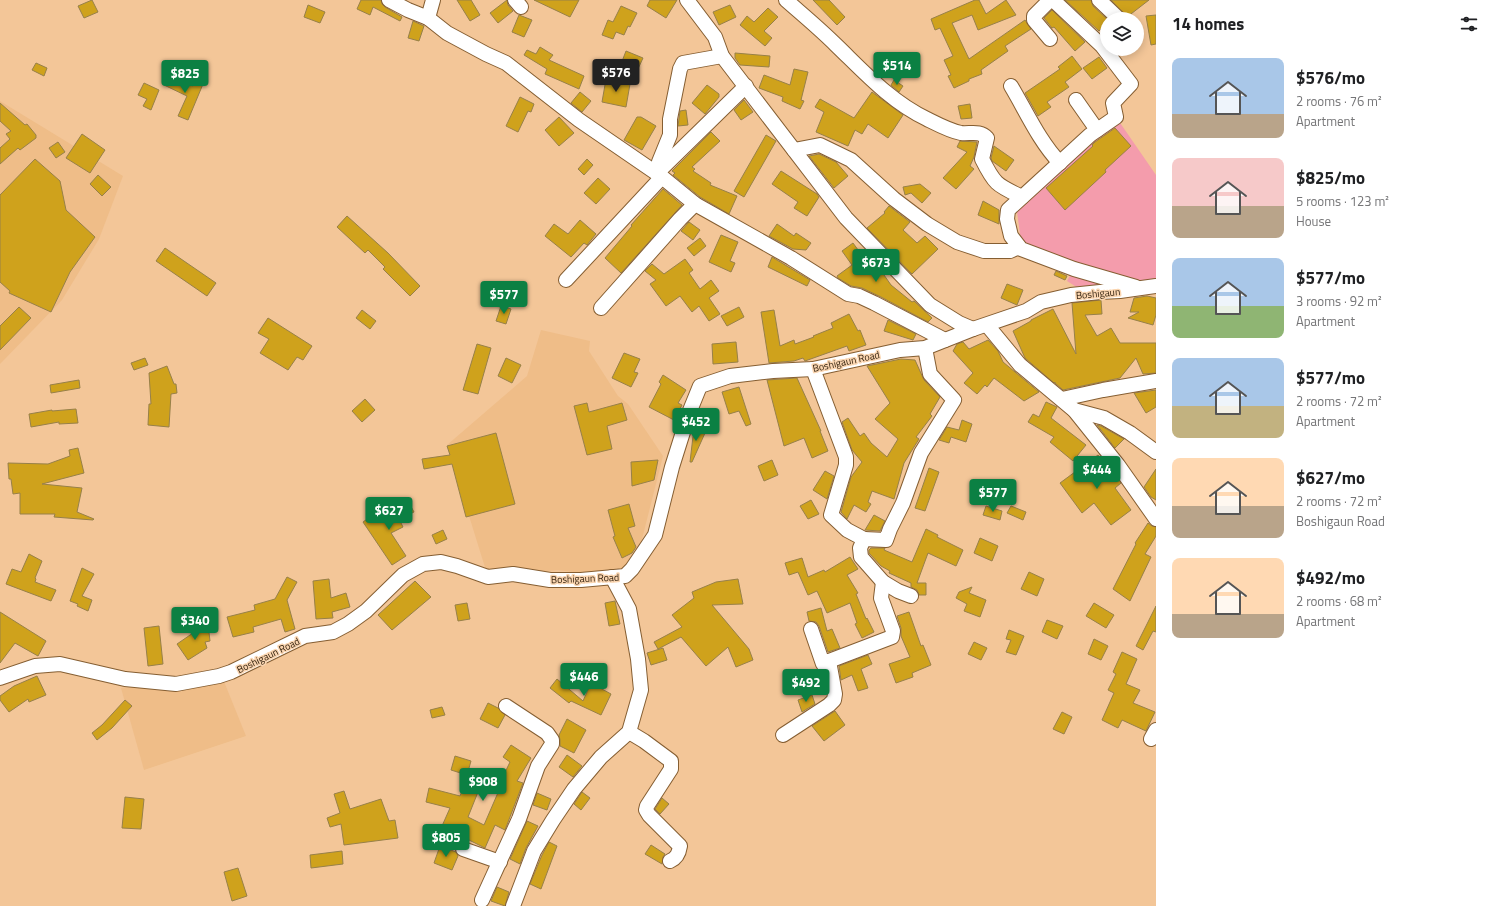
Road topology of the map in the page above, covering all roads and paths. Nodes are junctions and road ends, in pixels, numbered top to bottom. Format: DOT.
graph roads {
  1 [pos="389,0"];
  2 [pos="433,0"];
  3 [pos="687,0"];
  4 [pos="786,0"];
  5 [pos="1050,0"];
  6 [pos="1053,0"];
  7 [pos="1098,0"];
  8 [pos="1111,12"];
  9 [pos="428,18"];
  10 [pos="1050,39"];
  11 [pos="722,56"];
  12 [pos="746,86"];
  13 [pos="1011,86"];
  14 [pos="1076,100"];
  15 [pos="1097,130"];
  16 [pos="794,150"];
  17 [pos="1060,163"];
  18 [pos="659,175"];
  19 [pos="1022,197"];
  20 [pos="695,204"];
  21 [pos="1019,247"];
  22 [pos="566,280"];
  23 [pos="1156,286"];
  24 [pos="1137,288"];
  25 [pos="1041,302"];
  26 [pos="601,308"];
  27 [pos="987,325"];
  28 [pos="974,329"];
  29 [pos="945,340"];
  30 [pos="925,348"];
  31 [pos="813,369"];
  32 [pos="1156,381"];
  33 [pos="1062,399"];
  34 [pos="1074,410"];
  35 [pos="1156,452"];
  36 [pos="1156,519"];
  37 [pos="864,539"];
  38 [pos="612,577"];
  39 [pos="883,582"];
  40 [pos="911,596"];
  41 [pos="811,630"];
  42 [pos="829,661"];
  43 [pos="0,678"];
  44 [pos="506,706"];
  45 [pos="629,732"];
  46 [pos="783,735"];
  47 [pos="463,849"];
  48 [pos="670,861"];
  49 [pos="500,862"];
  50 [pos="485,904"];
  51 [pos="513,906"];
  1 -- 9 [label="street"];
  2 -- 9 [label="street"];
  3 -- 11 [label="street"];
  4 -- 19 [label="street"];
  5 -- 10 [label="street"];
  6 -- 15 [label="street"];
  7 -- 8 [label="street"];
  9 -- 18 [label="street"];
  11 -- 12 [label="street"];
  11 -- 18 [label="street"];
  12 -- 16 [label="street"];
  12 -- 18 [label="street"];
  13 -- 17 [label="street"];
  14 -- 15 [label="street"];
  15 -- 17 [label="street"];
  16 -- 21 [label="street"];
  16 -- 28 [label="street"];
  17 -- 19 [label="street"];
  18 -- 20 [label="street"];
  18 -- 22 [label="street"];
  19 -- 21 [label="street"];
  20 -- 26 [label="street"];
  20 -- 29 [label="street"];
  21 -- 24 [label="street"];
  23 -- 24 [label="street, Boshigaun"];
  24 -- 25 [label="street, Boshigaun"];
  25 -- 27 [label="street, Boshigaun Road"];
  27 -- 28 [label="street, Boshigaun Road"];
  27 -- 33 [label="street"];
  28 -- 29 [label="street, Boshigaun Road"];
  29 -- 30 [label="street, Boshigaun Road"];
  30 -- 31 [label="street, Boshigaun Road"];
  30 -- 37 [label="street"];
  31 -- 37 [label="street"];
  31 -- 38 [label="street, Boshigaun Road"];
  32 -- 33 [label="street"];
  33 -- 34 [label="street"];
  34 -- 35 [label="street"];
  34 -- 36 [label="street"];
  37 -- 39 [label="street"];
  38 -- 43 [label="street, Boshigaun Road"];
  38 -- 45 [label="street"];
  39 -- 40 [label="street"];
  39 -- 42 [label="street"];
  41 -- 42 [label="street"];
  42 -- 46 [label="street"];
  44 -- 49 [label="street"];
  45 -- 48 [label="street"];
  45 -- 51 [label="street"];
  47 -- 49 [label="street"];
  49 -- 50 [label="street"];
}
